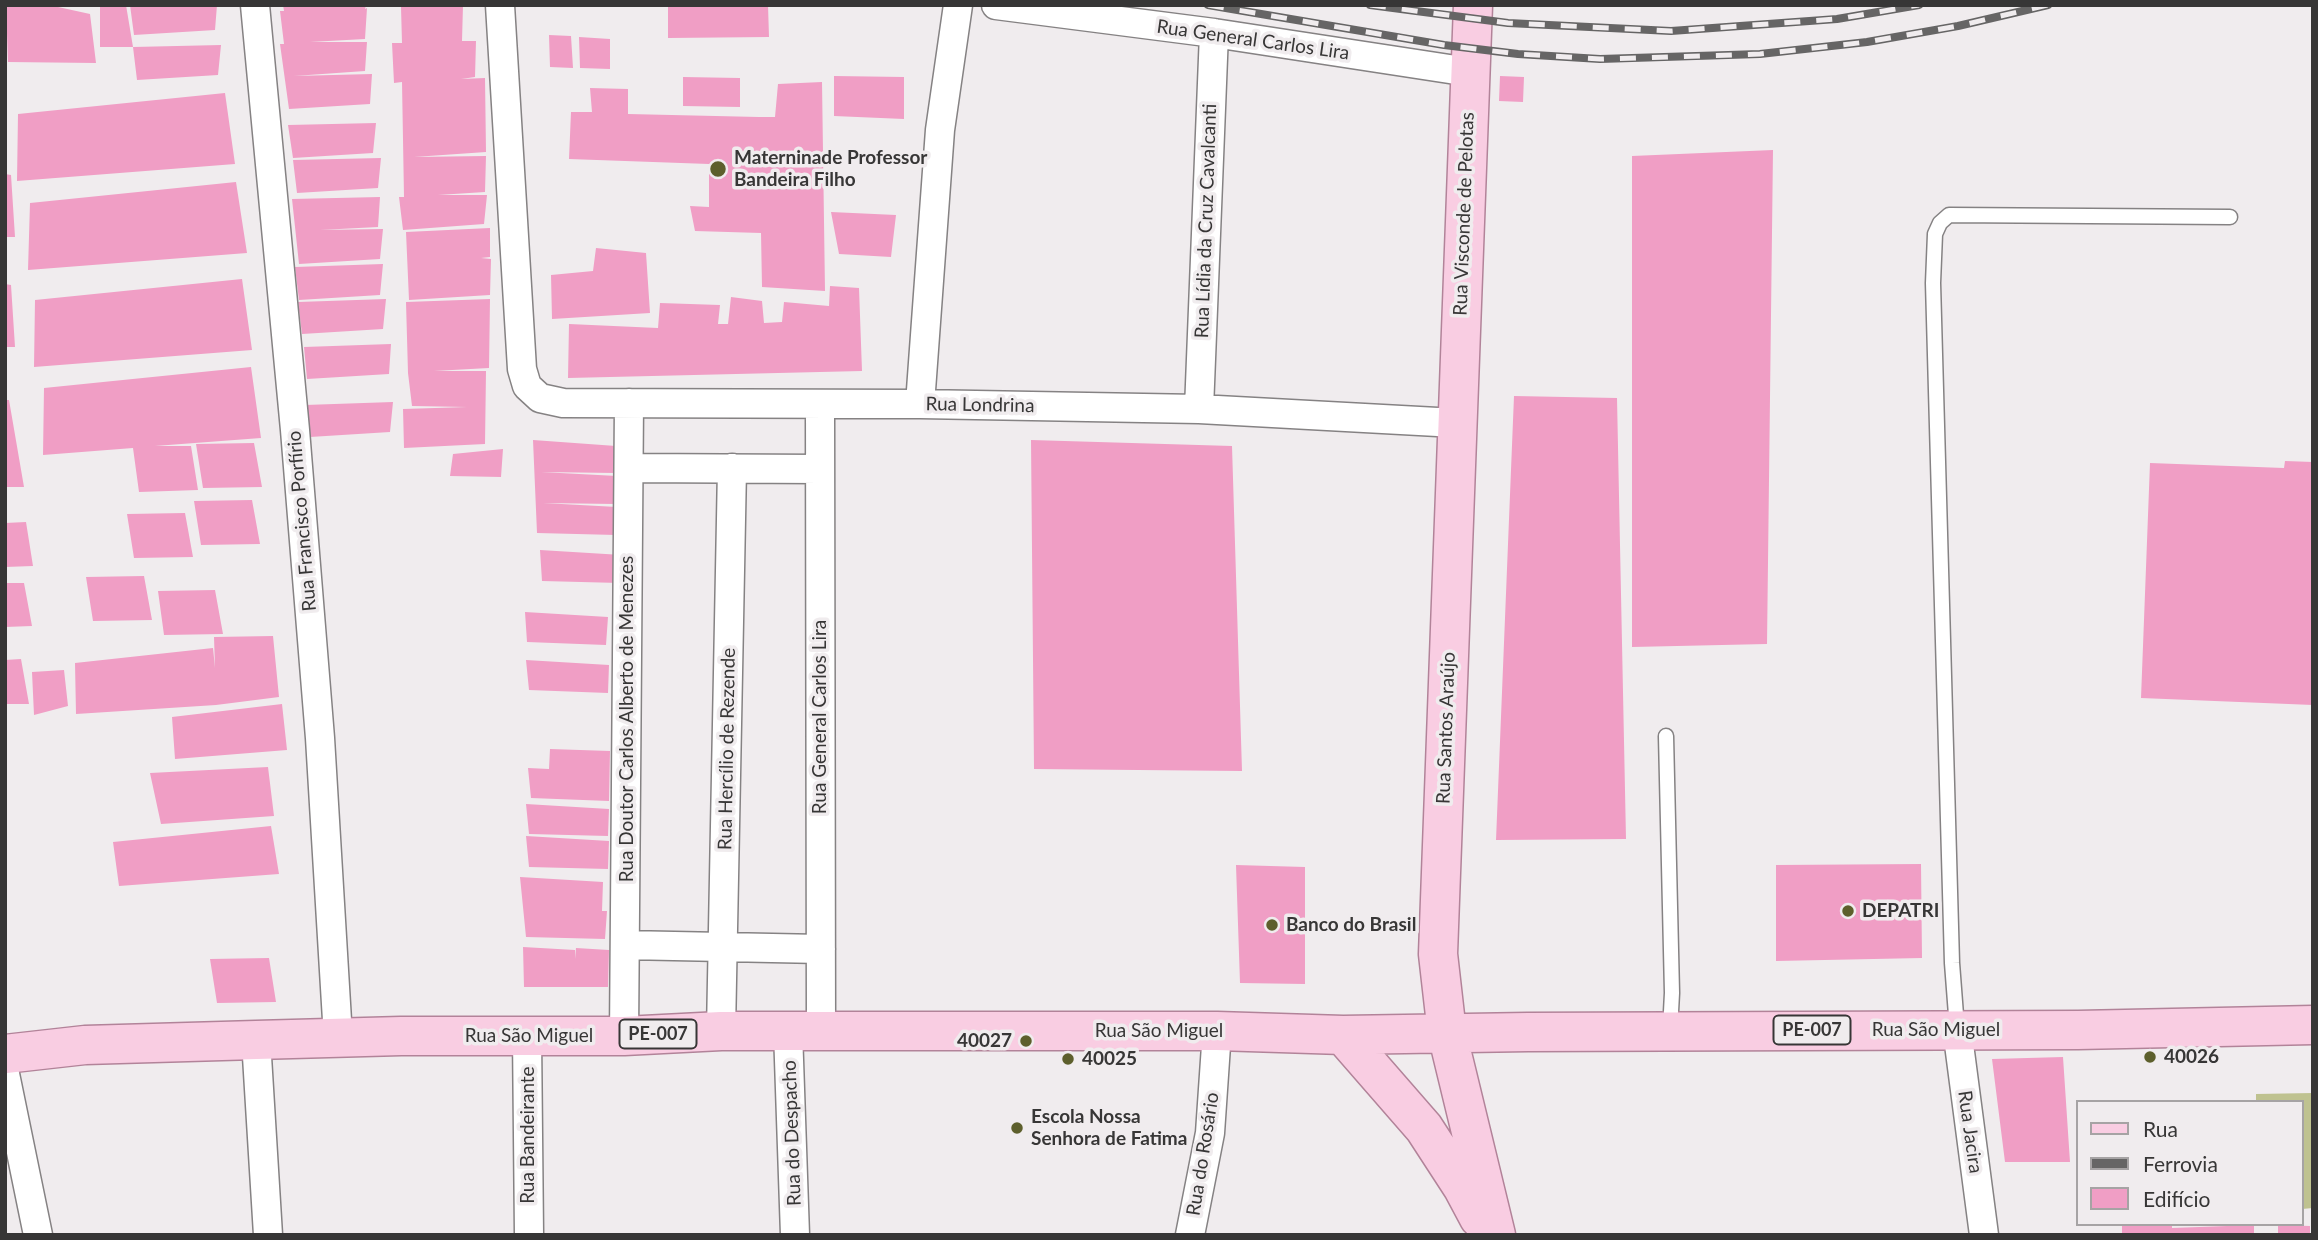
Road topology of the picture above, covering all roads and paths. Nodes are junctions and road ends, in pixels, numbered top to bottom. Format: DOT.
graph roads {
  1 [pos="255,5"];
  2 [pos="499,5"];
  3 [pos="958,5"];
  4 [pos="996,5"];
  5 [pos="1473,5"];
  6 [pos="1214,33"];
  7 [pos="1469,72"];
  8 [pos="2230,218"];
  9 [pos="629,403"];
  10 [pos="820,404"];
  11 [pos="920,404"];
  12 [pos="1199,409"];
  13 [pos="1456,423"];
  14 [pos="629,468"];
  15 [pos="733,468"];
  16 [pos="820,469"];
  17 [pos="1665,736"];
  18 [pos="625,945"];
  19 [pos="723,947"];
  20 [pos="821,949"];
  21 [pos="2313,1025"];
  22 [pos="1957,1030"];
  23 [pos="721,1031"];
  24 [pos="804,1031"];
  25 [pos="1217,1031"];
  26 [pos="1670,1031"];
  27 [pos="1447,1033"];
  28 [pos="527,1035"];
  29 [pos="1343,1035"];
  30 [pos="624,1036"];
  31 [pos="338,1037"];
  32 [pos="256,1040"];
  33 [pos="5,1054"];
  34 [pos="5,1074"];
  35 [pos="38,1235"];
  36 [pos="268,1235"];
  37 [pos="529,1235"];
  38 [pos="795,1235"];
  39 [pos="1190,1235"];
  40 [pos="1488,1235"];
  41 [pos="1496,1235"];
  42 [pos="1984,1235"];
  1 -- 31 [label="street, Rua Francisco Porfírio"];
  2 -- 9 [label="street, Rua Londrina"];
  3 -- 11 [label="street"];
  4 -- 6 [label="street, Rua General Carlos Lira"];
  5 -- 7 [label="main road, Rua Visconde de Pelotas"];
  6 -- 7 [label="street, Rua General Carlos Lira"];
  6 -- 12 [label="street, Rua Lídia da Cruz Cavalcanti"];
  7 -- 13 [label="main road, Rua Visconde de Pelotas"];
  8 -- 22 [label="lane"];
  9 -- 10 [label="street, Rua Londrina"];
  9 -- 14 [label="street, Rua Doutor Carlos Alberto de Menezes"];
  10 -- 11 [label="street, Rua Londrina"];
  10 -- 16 [label="street, Rua General Carlos Lira"];
  11 -- 12 [label="street, Rua Londrina"];
  12 -- 13 [label="street, Rua Londrina"];
  13 -- 27 [label="main road, Rua Santos Araújo"];
  14 -- 15 [label="street"];
  14 -- 18 [label="street, Rua Doutor Carlos Alberto de Menezes"];
  15 -- 16 [label="street"];
  15 -- 19 [label="street, Rua Hercílio de Rezende"];
  16 -- 20 [label="street, Rua General Carlos Lira"];
  17 -- 26 [label="lane"];
  18 -- 19 [label="street"];
  18 -- 30 [label="street, Rua Doutor Carlos Alberto de Menezes"];
  19 -- 20 [label="street"];
  19 -- 23 [label="street, Rua Hercílio de Rezende"];
  20 -- 24 [label="street, Rua General Carlos Lira"];
  21 -- 22 [label="main road, Rua São Miguel / PE-007"];
  22 -- 26 [label="main road, Rua São Miguel / PE-007"];
  22 -- 42 [label="street, Rua Jacira"];
  23 -- 24 [label="main road, Rua São Miguel / PE-007"];
  23 -- 30 [label="main road, Rua São Miguel / PE-007"];
  24 -- 25 [label="main road, Rua São Miguel / PE-007"];
  24 -- 38 [label="street, Rua do Despacho"];
  25 -- 29 [label="main road, Rua São Miguel / PE-007"];
  25 -- 39 [label="street, Rua do Rosário"];
  26 -- 27 [label="main road, Rua São Miguel / PE-007"];
  27 -- 29 [label="main road, Rua São Miguel / PE-007"];
  27 -- 41 [label="main road, Rua Santos Araújo"];
  28 -- 30 [label="main road, Rua São Miguel / PE-007"];
  28 -- 31 [label="main road, Rua São Miguel / PE-007"];
  28 -- 37 [label="street, Rua Bandeirante"];
  29 -- 40 [label="main road"];
  31 -- 32 [label="main road, Rua São Miguel / PE-007"];
  32 -- 33 [label="main road, Rua São Miguel / PE-007"];
  32 -- 36 [label="street"];
  34 -- 35 [label="street"];
}
